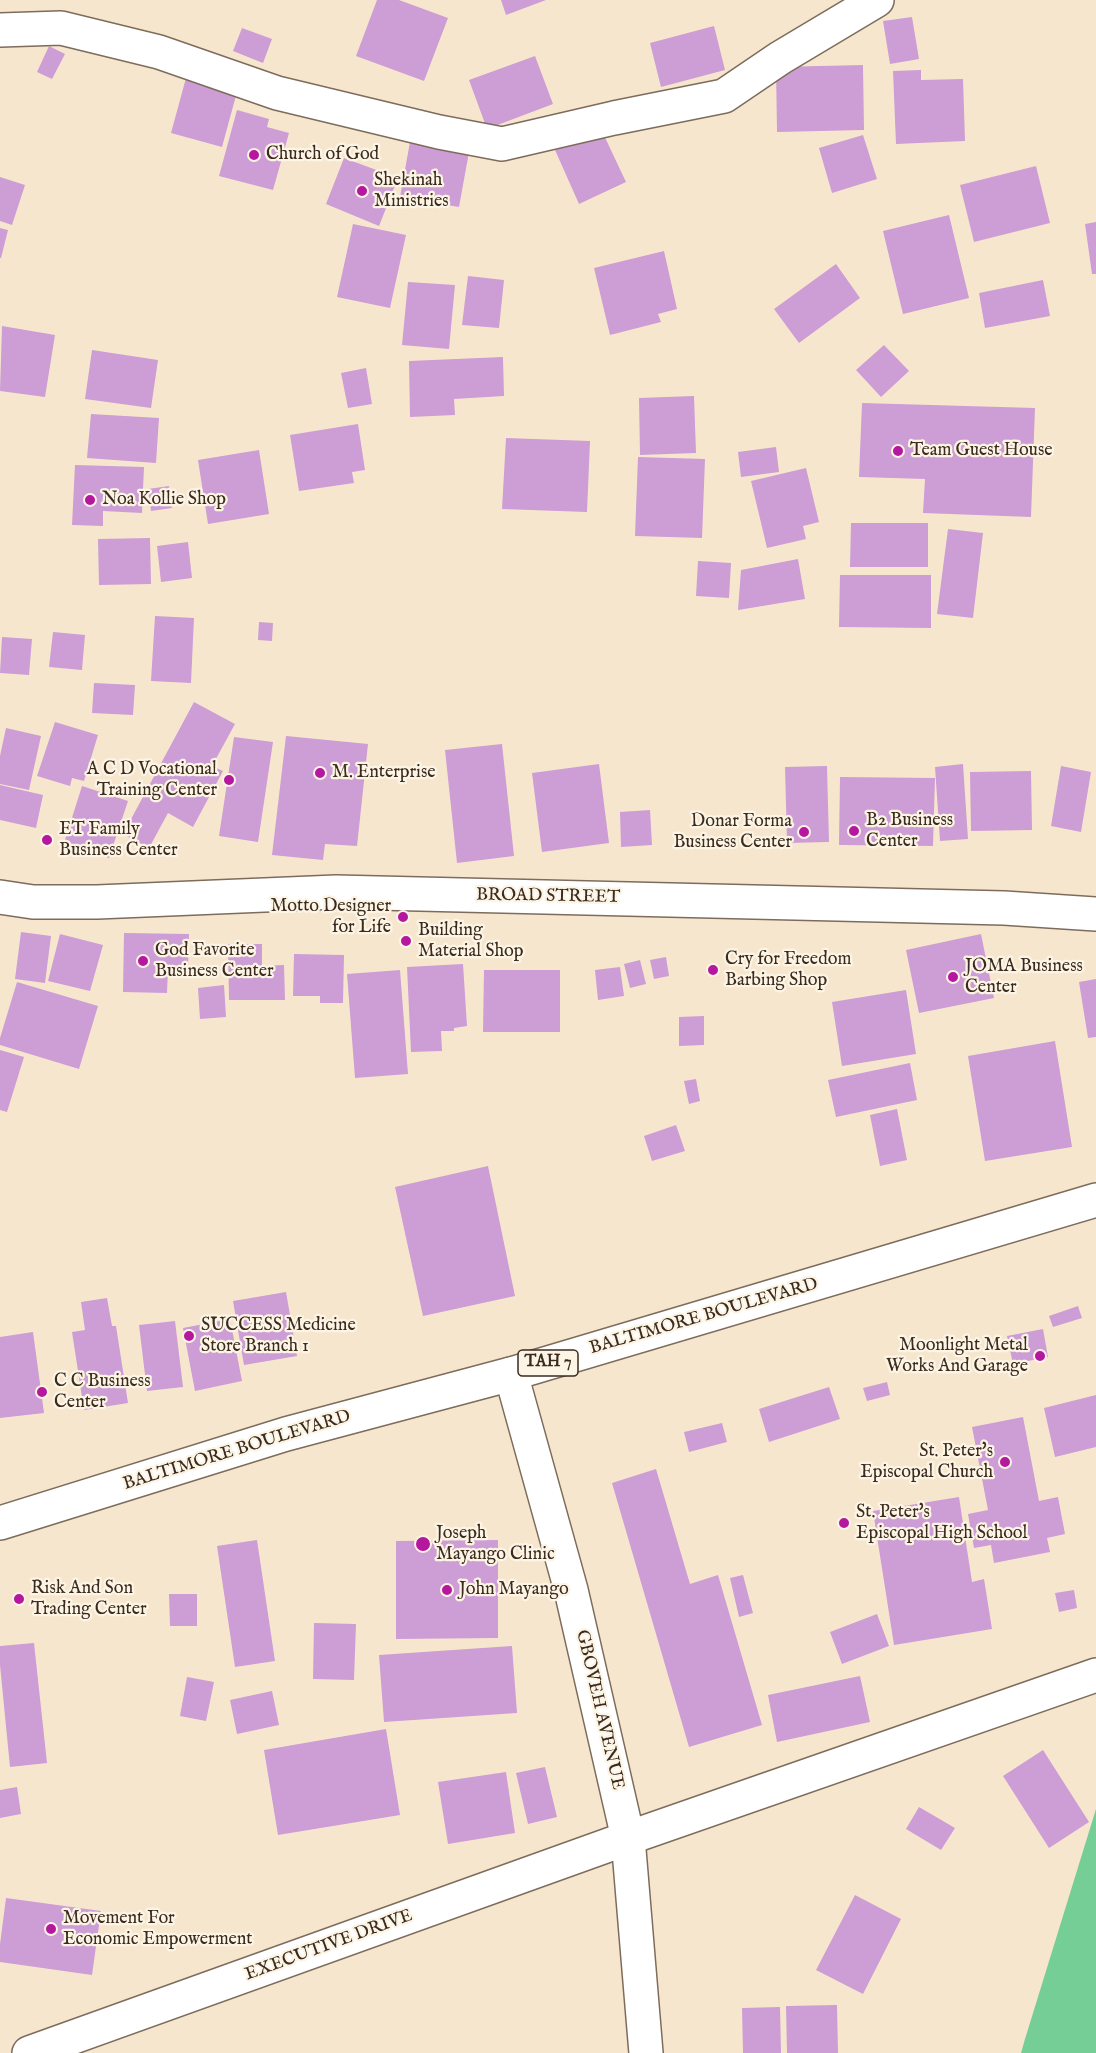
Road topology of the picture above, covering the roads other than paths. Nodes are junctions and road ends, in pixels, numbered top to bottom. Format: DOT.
graph roads {
  1 [pos="877,0"];
  2 [pos="0,30"];
  3 [pos="0,897"];
  4 [pos="1096,914"];
  5 [pos="1096,1200"];
  6 [pos="511,1374"];
  7 [pos="0,1523"];
  8 [pos="1096,1675"];
  9 [pos="628,1838"];
  10 [pos="29,2053"];
  11 [pos="646,2053"];
  1 -- 2 [label="main road"];
  3 -- 4 [label="main road, BROAD STREET"];
  5 -- 6 [label="main road, BALTIMORE BOULEVARD / TAH 7"];
  6 -- 7 [label="main road, BALTIMORE BOULEVARD / TAH 7"];
  6 -- 9 [label="main road, GBOVEH AVENUE"];
  8 -- 9 [label="main road, EXECUTIVE DRIVE"];
  9 -- 10 [label="main road, EXECUTIVE DRIVE"];
  9 -- 11 [label="main road, GBOVEH AVENUE"];
}
